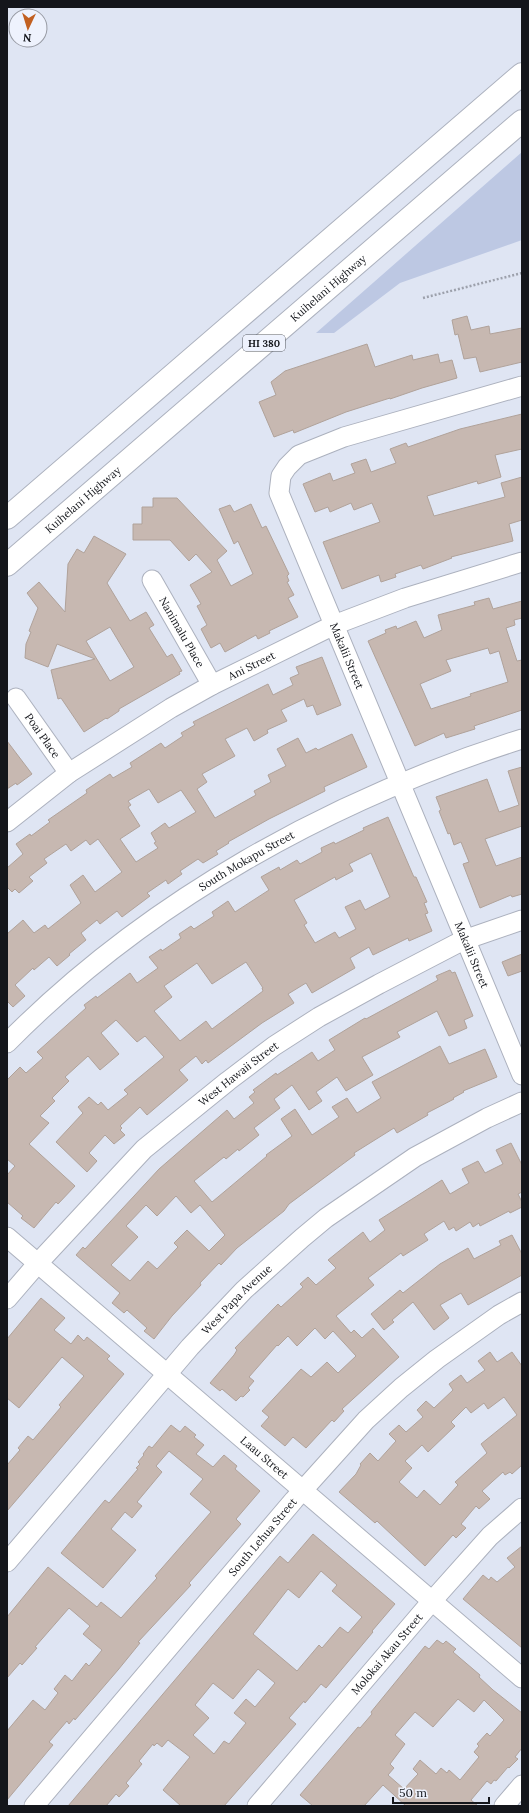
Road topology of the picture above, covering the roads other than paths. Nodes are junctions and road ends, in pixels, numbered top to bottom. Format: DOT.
graph roads {
  1 [pos="522,74"];
  2 [pos="522,121"];
  3 [pos="522,386"];
  4 [pos="7,518"];
  5 [pos="522,562"];
  6 [pos="7,566"];
  7 [pos="152,580"];
  8 [pos="334,625"];
  9 [pos="212,685"];
  10 [pos="16,698"];
  11 [pos="522,739"];
  12 [pos="69,773"];
  13 [pos="400,785"];
  14 [pos="7,822"];
  15 [pos="522,920"];
  16 [pos="464,940"];
  17 [pos="7,1043"];
  18 [pos="522,1075"];
  19 [pos="522,1102"];
  20 [pos="7,1237"];
  21 [pos="38,1263"];
  22 [pos="7,1299"];
  23 [pos="522,1302"];
  24 [pos="167,1375"];
  25 [pos="302,1491"];
  26 [pos="522,1508"];
  27 [pos="7,1562"];
  28 [pos="432,1601"];
  29 [pos="522,1678"];
  30 [pos="522,1785"];
  31 [pos="34,1806"];
  32 [pos="257,1806"];
  33 [pos="504,1806"];
  1 -- 4 [label="main road, HI 380"];
  2 -- 6 [label="main road, Kuihelani Highway / HI 380"];
  3 -- 8 [label="street, Makalii Street"];
  5 -- 8 [label="street, Ani Street"];
  7 -- 9 [label="street, Nanimalu Place"];
  8 -- 9 [label="street, Ani Street"];
  8 -- 13 [label="street, Makalii Street"];
  9 -- 12 [label="street, Ani Street"];
  10 -- 12 [label="street, Poai Place"];
  11 -- 13 [label="street, South Mokapu Street"];
  12 -- 14 [label="street, Ani Street"];
  13 -- 16 [label="street, Makalii Street"];
  13 -- 17 [label="street, South Mokapu Street"];
  15 -- 16 [label="street, West Hawaii Street"];
  16 -- 18 [label="street, Makalii Street"];
  16 -- 21 [label="street, West Hawaii Street"];
  19 -- 24 [label="street, West Papa Avenue"];
  20 -- 21 [label="street, Laau Street"];
  21 -- 22 [label="street, West Hawaii Street"];
  21 -- 24 [label="street, Laau Street"];
  23 -- 25 [label="street, South Lehua Street"];
  24 -- 25 [label="street, Laau Street"];
  24 -- 27 [label="street, West Papa Avenue"];
  25 -- 28 [label="street, Laau Street"];
  25 -- 31 [label="street, South Lehua Street"];
  26 -- 28 [label="street, Molokai Akau Street"];
  28 -- 29 [label="street, Laau Street"];
  28 -- 32 [label="street, Molokai Akau Street"];
  30 -- 33 [label="street"];
}
